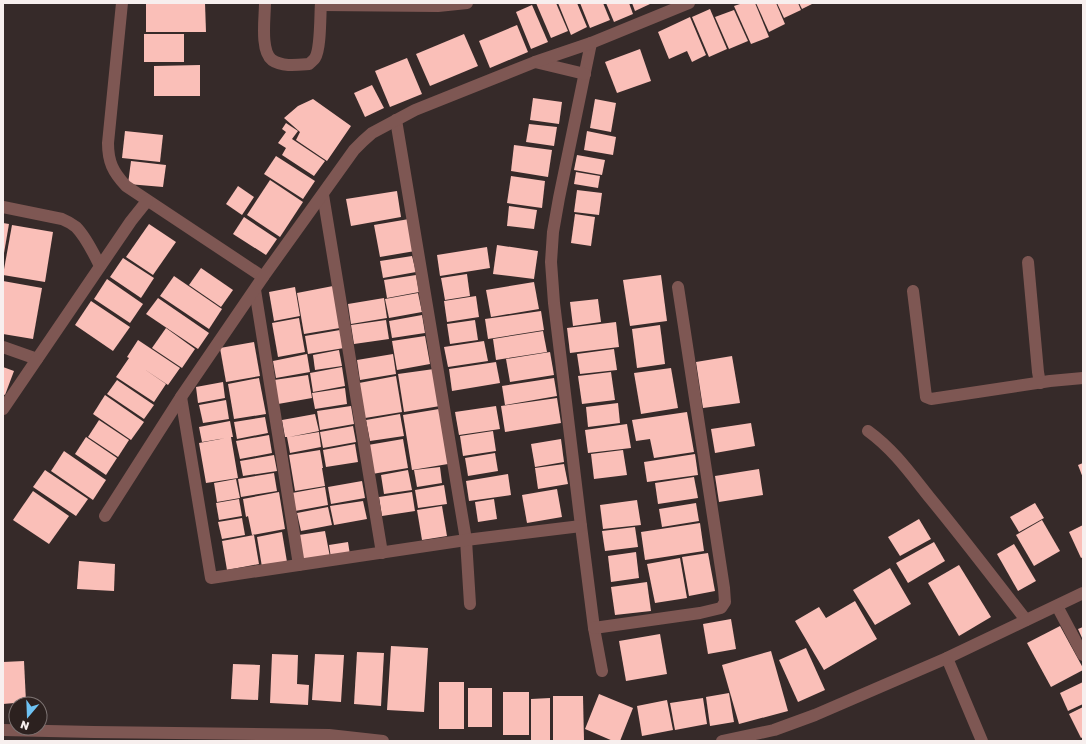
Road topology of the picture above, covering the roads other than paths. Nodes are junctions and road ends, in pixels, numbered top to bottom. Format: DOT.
graph roads {
  1 [pos="122,3"];
  2 [pos="265,3"];
  3 [pos="467,3"];
  4 [pos="689,3"];
  5 [pos="321,4"];
  6 [pos="591,43"];
  7 [pos="535,62"];
  8 [pos="585,74"];
  9 [pos="396,120"];
  10 [pos="323,195"];
  11 [pos="147,201"];
  12 [pos="3,207"];
  13 [pos="1028,262"];
  14 [pos="100,266"];
  15 [pos="263,277"];
  16 [pos="678,286"];
  17 [pos="255,290"];
  18 [pos="913,291"];
  19 [pos="3,347"];
  20 [pos="37,359"];
  21 [pos="1083,378"];
  22 [pos="1040,383"];
  23 [pos="181,397"];
  24 [pos="3,409"];
  25 [pos="868,431"];
  26 [pos="105,516"];
  27 [pos="581,526"];
  28 [pos="466,540"];
  29 [pos="382,553"];
  30 [pos="299,565"];
  31 [pos="1083,593"];
  32 [pos="470,604"];
  33 [pos="1057,606"];
  34 [pos="1026,620"];
  35 [pos="594,628"];
  36 [pos="1083,655"];
  37 [pos="947,658"];
  38 [pos="602,671"];
  39 [pos="3,730"];
  40 [pos="95,737"];
  41 [pos="240,737"];
  42 [pos="329,738"];
  43 [pos="383,741"];
  44 [pos="722,741"];
  45 [pos="982,741"];
  1 -- 11 [label="street"];
  2 -- 5 [label="street"];
  3 -- 5 [label="street"];
  4 -- 6 [label="street"];
  6 -- 7 [label="street"];
  6 -- 8 [label="street"];
  7 -- 8 [label="street"];
  7 -- 9 [label="street"];
  8 -- 27 [label="street"];
  9 -- 10 [label="street"];
  9 -- 28 [label="street"];
  10 -- 15 [label="street"];
  10 -- 29 [label="street"];
  11 -- 14 [label="street"];
  11 -- 15 [label="street"];
  12 -- 14 [label="street"];
  13 -- 22 [label="street"];
  14 -- 20 [label="street"];
  15 -- 17 [label="street"];
  16 -- 35 [label="street"];
  17 -- 23 [label="street"];
  17 -- 30 [label="street"];
  18 -- 22 [label="street"];
  19 -- 20 [label="street"];
  20 -- 24 [label="street"];
  21 -- 22 [label="street"];
  23 -- 26 [label="street"];
  23 -- 30 [label="street"];
  25 -- 34 [label="street"];
  27 -- 28 [label="street"];
  27 -- 35 [label="street"];
  28 -- 29 [label="street"];
  28 -- 32 [label="street"];
  29 -- 30 [label="street"];
  31 -- 33 [label="street"];
  33 -- 34 [label="street"];
  33 -- 36 [label="street"];
  34 -- 37 [label="street"];
  35 -- 38 [label="street"];
  37 -- 44 [label="street"];
  37 -- 45 [label="street"];
  39 -- 40 [label="street"];
  40 -- 41 [label="street"];
  41 -- 42 [label="street"];
  42 -- 43 [label="street"];
}
